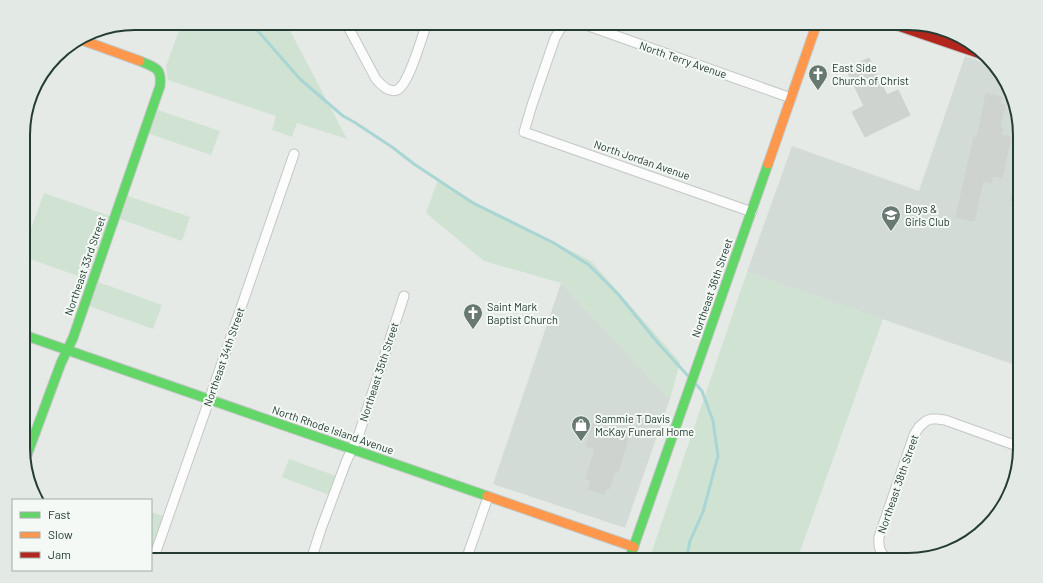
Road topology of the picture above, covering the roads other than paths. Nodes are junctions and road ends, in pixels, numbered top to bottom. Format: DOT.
graph roads {
  1 [pos="350,30"];
  2 [pos="425,30"];
  3 [pos="560,30"];
  4 [pos="600,30"];
  5 [pos="815,30"];
  6 [pos="913,30"];
  7 [pos="87,42"];
  8 [pos="964,46"];
  9 [pos="791,98"];
  10 [pos="294,154"];
  11 [pos="752,212"];
  12 [pos="404,296"];
  13 [pos="30,337"];
  14 [pos="67,350"];
  15 [pos="209,400"];
  16 [pos="1013,444"];
  17 [pos="30,448"];
  18 [pos="352,449"];
  19 [pos="488,497"];
  20 [pos="634,547"];
  21 [pos="155,553"];
  22 [pos="313,553"];
  23 [pos="468,553"];
  24 [pos="632,553"];
  25 [pos="882,553"];
  1 -- 2 [label="street"];
  3 -- 11 [label="street, North Jordan Avenue"];
  4 -- 9 [label="street, North Terry Avenue"];
  5 -- 9 [label="street, Northeast 36th Street"];
  6 -- 8 [label="street"];
  7 -- 14 [label="street, Northeast 33rd Street"];
  9 -- 11 [label="street, Northeast 36th Street"];
  10 -- 15 [label="street, Northeast 34th Street"];
  11 -- 20 [label="street, Northeast 36th Street"];
  12 -- 18 [label="street, Northeast 35th Street"];
  13 -- 14 [label="street, North Rhode Island Avenue"];
  14 -- 15 [label="street, North Rhode Island Avenue"];
  14 -- 17 [label="street, Northeast 33rd Street"];
  15 -- 18 [label="street, North Rhode Island Avenue"];
  15 -- 21 [label="street, Northeast 34th Street"];
  16 -- 25 [label="street, Northeast 38th Street"];
  18 -- 19 [label="street, North Rhode Island Avenue"];
  18 -- 22 [label="street, Northeast 35th Street"];
  19 -- 20 [label="street, North Rhode Island Avenue"];
  19 -- 23 [label="street"];
  20 -- 24 [label="street, Northeast 36th Street"];
}
